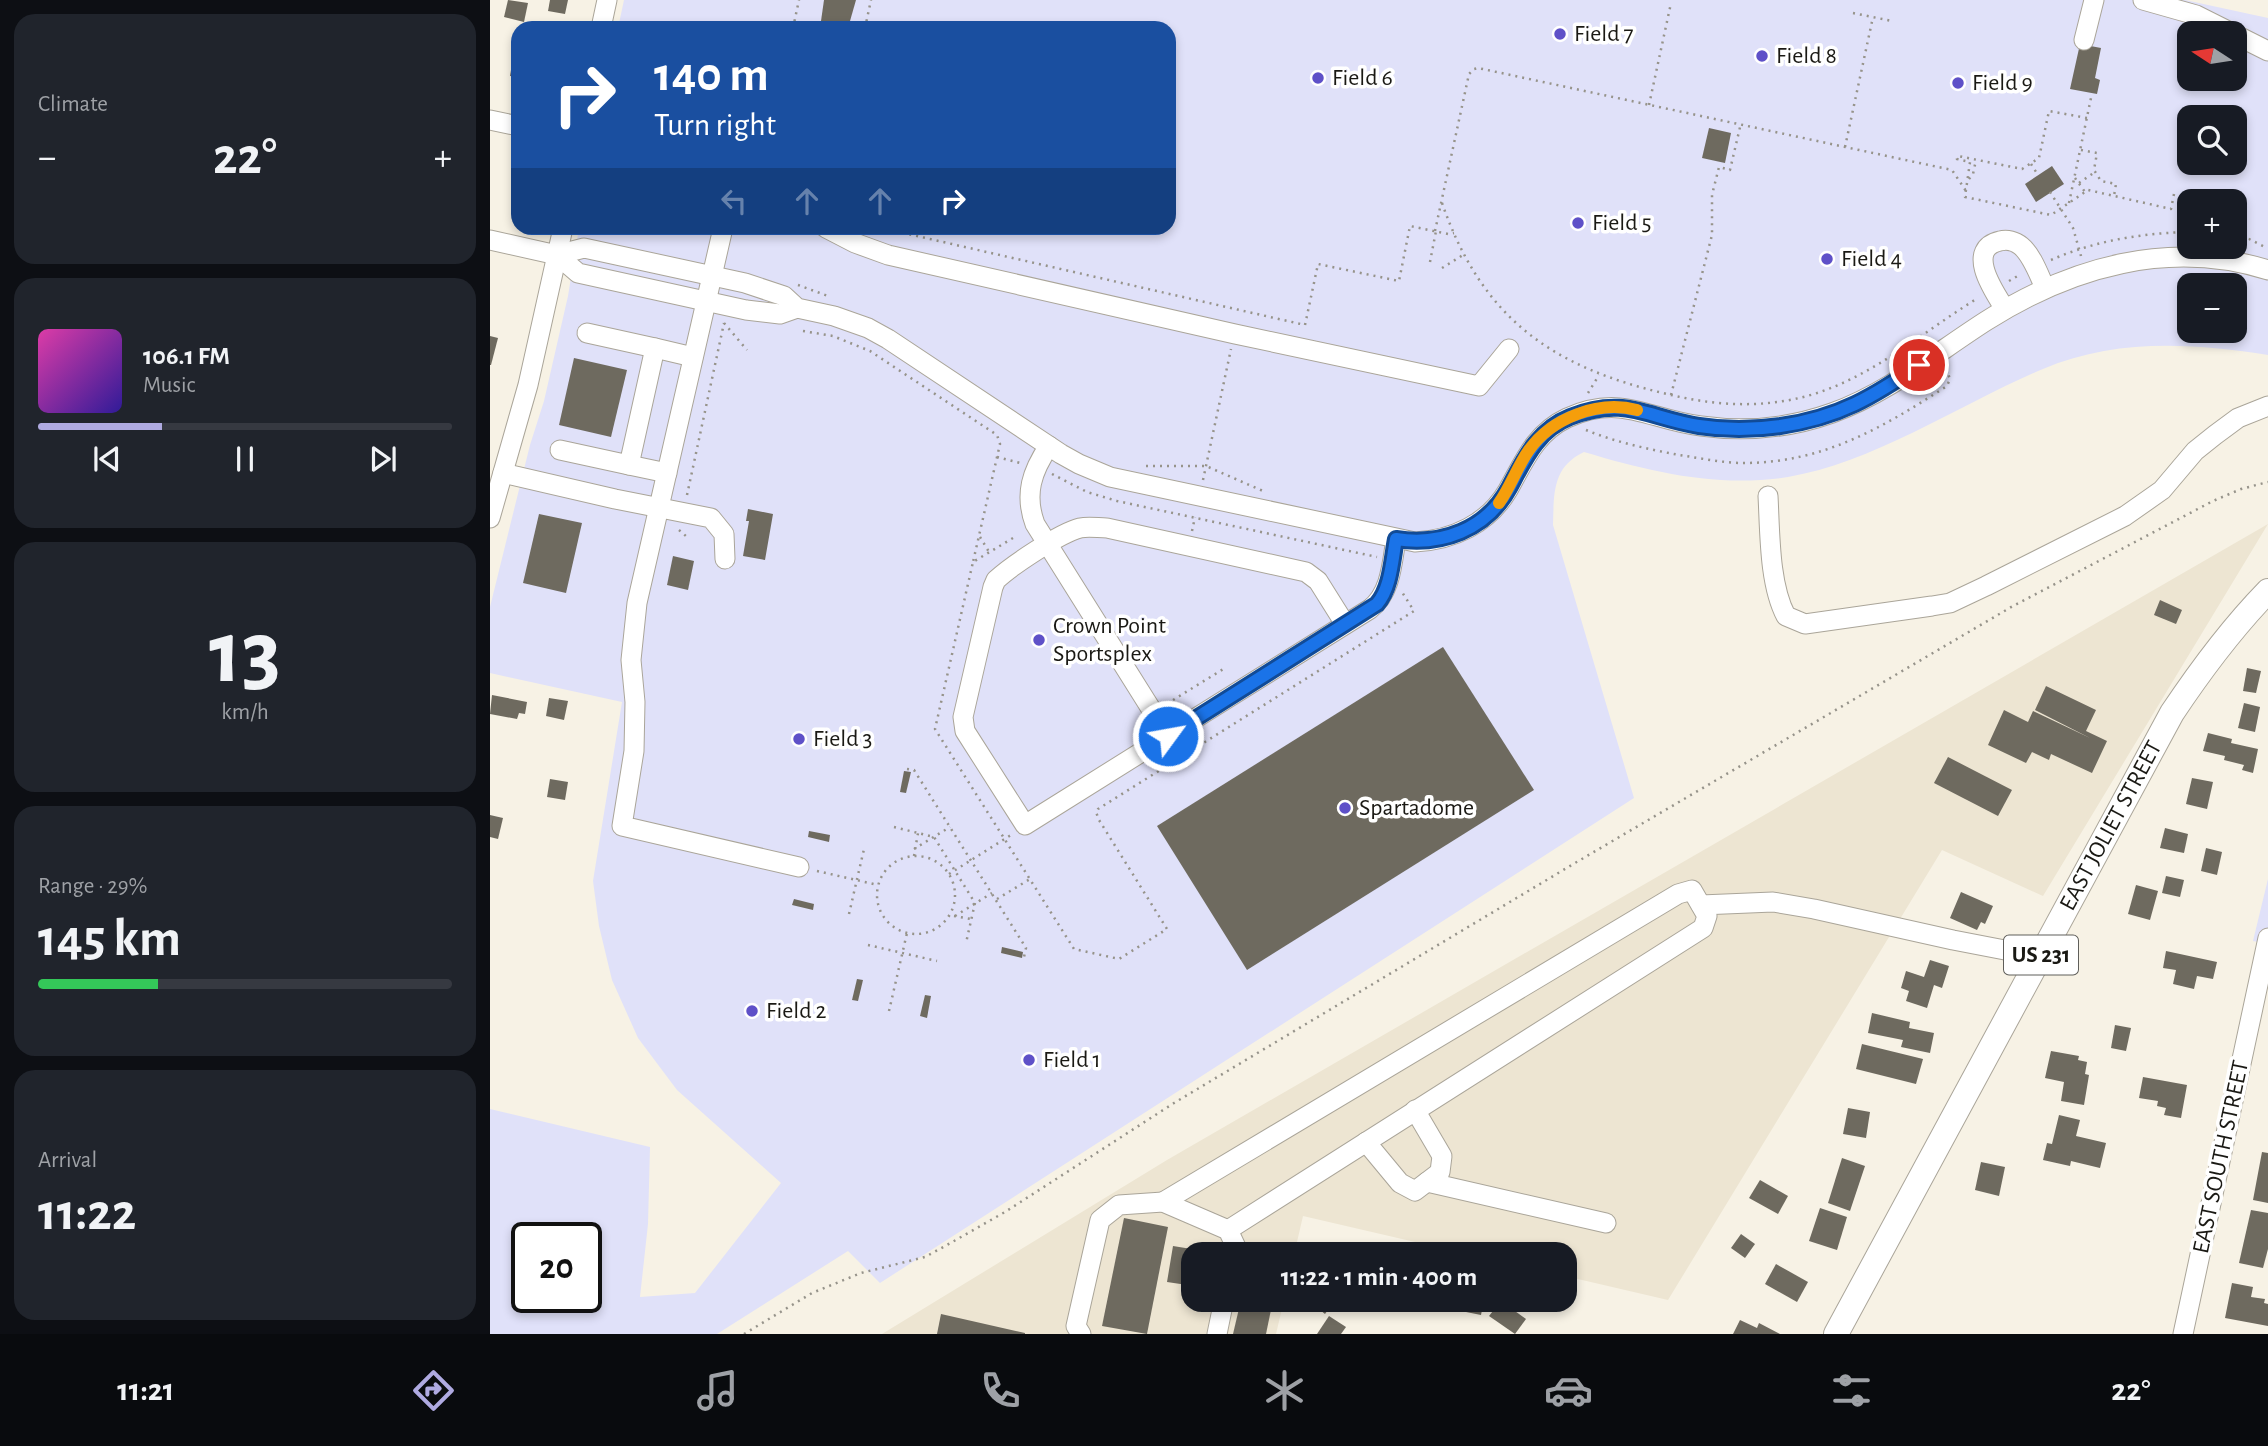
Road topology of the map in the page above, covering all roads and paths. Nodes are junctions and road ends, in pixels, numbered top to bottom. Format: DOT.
graph roads {
  1 [pos="607,0"];
  2 [pos="799,0"];
  3 [pos="871,0"];
  4 [pos="2094,0"];
  5 [pos="2143,0"];
  6 [pos="1671,3"];
  7 [pos="1853,13"];
  8 [pos="1873,17"];
  9 [pos="602,21"];
  10 [pos="794,21"];
  11 [pos="866,21"];
  12 [pos="1892,21"];
  13 [pos="2084,40"];
  14 [pos="2268,51"];
  15 [pos="2091,99"];
  16 [pos="1649,105"];
  17 [pos="2087,118"];
  18 [pos="490,120"];
  19 [pos="1741,123"];
  20 [pos="511,124"];
  21 [pos="1845,147"];
  22 [pos="2080,150"];
  23 [pos="1976,159"];
  24 [pos="2031,164"];
  25 [pos="2095,172"];
  26 [pos="2038,175"];
  27 [pos="2074,176"];
  28 [pos="1969,179"];
  29 [pos="2079,183"];
  30 [pos="1966,191"];
  31 [pos="2050,192"];
  32 [pos="2085,192"];
  33 [pos="2174,194"];
  34 [pos="2114,196"];
  35 [pos="1442,203"];
  36 [pos="2069,203"];
  37 [pos="2061,209"];
  38 [pos="1435,231"];
  39 [pos="2177,232"];
  40 [pos="1454,233"];
  41 [pos="561,235"];
  42 [pos="722,235"];
  43 [pos="839,235"];
  44 [pos="913,235"];
  45 [pos="2247,239"];
  46 [pos="490,240"];
  47 [pos="2264,247"];
  48 [pos="2079,249"];
  49 [pos="1464,254"];
  50 [pos="557,255"];
  51 [pos="2047,261"];
  52 [pos="1430,262"];
  53 [pos="1442,268"];
  54 [pos="2268,270"];
  55 [pos="2028,271"];
  56 [pos="2086,272"];
  57 [pos="711,277"];
  58 [pos="2000,286"];
  59 [pos="2045,288"];
  60 [pos="1984,294"];
  61 [pos="706,301"];
  62 [pos="797,308"];
  63 [pos="2005,309"];
  64 [pos="723,313"];
  65 [pos="724,323"];
  66 [pos="803,331"];
  67 [pos="587,333"];
  68 [pos="1233,343"];
  69 [pos="654,348"];
  70 [pos="1509,349"];
  71 [pos="747,350"];
  72 [pos="693,357"];
  73 [pos="1599,375"];
  74 [pos="1671,395"];
  75 [pos="1583,397"];
  76 [pos="2268,406"];
  77 [pos="1049,446"];
  78 [pos="560,450"];
  79 [pos="997,457"];
  80 [pos="1023,464"];
  81 [pos="629,465"];
  82 [pos="1206,466"];
  83 [pos="1046,471"];
  84 [pos="503,474"];
  85 [pos="667,474"];
  86 [pos="2268,482"];
  87 [pos="1269,494"];
  88 [pos="1768,495"];
  89 [pos="1199,497"];
  90 [pos="685,503"];
  91 [pos="659,509"];
  92 [pos="490,518"];
  93 [pos="1195,518"];
  94 [pos="681,525"];
  95 [pos="979,536"];
  96 [pos="687,537"];
  97 [pos="1396,539"];
  98 [pos="1048,545"];
  99 [pos="1189,545"];
  100 [pos="989,552"];
  101 [pos="1379,558"];
  102 [pos="725,559"];
  103 [pos="973,562"];
  104 [pos="1402,590"];
  105 [pos="2268,591"];
  106 [pos="1345,624"];
  107 [pos="1225,668"];
  108 [pos="1173,700"];
  109 [pos="1168,736"];
  110 [pos="907,769"];
  111 [pos="1025,825"];
  112 [pos="894,827"];
  113 [pos="950,827"];
  114 [pos="918,833"];
  115 [pos="934,837"];
  116 [pos="864,849"];
  117 [pos="914,849"];
  118 [pos="914,856"];
  119 [pos="971,860"];
  120 [pos="799,867"];
  121 [pos="954,870"];
  122 [pos="949,874"];
  123 [pos="1030,879"];
  124 [pos="857,881"];
  125 [pos="878,885"];
  126 [pos="992,893"];
  127 [pos="996,900"];
  128 [pos="975,903"];
  129 [pos="1700,905"];
  130 [pos="849,914"];
  131 [pos="950,914"];
  132 [pos="955,916"];
  133 [pos="971,919"];
  134 [pos="1167,929"];
  135 [pos="907,933"];
  136 [pos="2268,938"];
  137 [pos="966,943"];
  138 [pos="867,946"];
  139 [pos="902,953"];
  140 [pos="1024,957"];
  141 [pos="937,961"];
  142 [pos="2035,965"];
  143 [pos="889,1010"];
  144 [pos="1415,1111"];
  145 [pos="1366,1142"];
  146 [pos="1427,1182"];
  147 [pos="1163,1202"];
  148 [pos="1606,1223"];
  149 [pos="1228,1230"];
  150 [pos="1234,1242"];
  151 [pos="1222,1312"];
  152 [pos="744,1334"];
  153 [pos="1081,1334"];
  154 [pos="1217,1334"];
  155 [pos="1836,1334"];
  156 [pos="2183,1334"];
  1 -- 9 [label="street"];
  2 -- 10 [label="path"];
  3 -- 11 [label="path"];
  4 -- 13 [label="street"];
  5 -- 14 [label="street"];
  6 -- 16 [label="path"];
  7 -- 8 [label="path"];
  8 -- 12 [label="path"];
  8 -- 21 [label="path"];
  15 -- 17 [label="path"];
  16 -- 19 [label="path"];
  16 -- 35 [label="path"];
  17 -- 22 [label="path"];
  17 -- 24 [label="path"];
  18 -- 20 [label="street"];
  19 -- 21 [label="path"];
  19 -- 74 [label="path"];
  21 -- 30 [label="path"];
  22 -- 25 [label="path"];
  22 -- 27 [label="path"];
  23 -- 24 [label="path"];
  23 -- 28 [label="path"];
  23 -- 28 [label="path"];
  24 -- 26 [label="path"];
  25 -- 29 [label="path"];
  25 -- 34 [label="path"];
  27 -- 29 [label="path"];
  27 -- 36 [label="path"];
  28 -- 30 [label="path"];
  29 -- 32 [label="path"];
  30 -- 37 [label="path"];
  31 -- 37 [label="path"];
  32 -- 34 [label="path"];
  32 -- 36 [label="path"];
  33 -- 34 [label="path"];
  35 -- 38 [label="path"];
  35 -- 40 [label="path"];
  36 -- 37 [label="path"];
  37 -- 48 [label="path"];
  38 -- 40 [label="path"];
  38 -- 44 [label="path"];
  38 -- 52 [label="path"];
  39 -- 48 [label="path"];
  40 -- 49 [label="path"];
  41 -- 50 [label="street"];
  42 -- 57 [label="street"];
  43 -- 70 [label="street"];
  45 -- 47 [label="path"];
  46 -- 50 [label="street"];
  48 -- 51 [label="path"];
  48 -- 56 [label="path"];
  49 -- 53 [label="path"];
  49 -- 73 [label="path"];
  50 -- 57 [label="street"];
  50 -- 61 [label="street"];
  50 -- 84 [label="street"];
  54 -- 56 [label="street"];
  55 -- 58 [label="path"];
  56 -- 59 [label="street"];
  57 -- 61 [label="street"];
  57 -- 62 [label="street"];
  59 -- 63 [label="street"];
  59 -- 63 [label="street"];
  60 -- 74 [label="path"];
  61 -- 62 [label="street"];
  61 -- 72 [label="street"];
  62 -- 77 [label="street"];
  63 -- 97 [label="street"];
  64 -- 65 [label="path"];
  65 -- 71 [label="path"];
  65 -- 90 [label="path"];
  66 -- 79 [label="path"];
  67 -- 69 [label="street"];
  68 -- 82 [label="path"];
  69 -- 72 [label="street"];
  69 -- 81 [label="street"];
  72 -- 85 [label="street"];
  73 -- 74 [label="path"];
  73 -- 75 [label="path"];
  76 -- 88 [label="street"];
  77 -- 89 [label="street"];
  77 -- 98 [label="street"];
  78 -- 81 [label="street"];
  79 -- 80 [label="path"];
  79 -- 95 [label="path"];
  81 -- 85 [label="street"];
  82 -- 87 [label="path"];
  82 -- 89 [label="path"];
  83 -- 93 [label="path"];
  84 -- 91 [label="street"];
  84 -- 92 [label="street"];
  85 -- 91 [label="street"];
  86 -- 152 [label="path"];
  89 -- 93 [label="path"];
  89 -- 97 [label="street"];
  91 -- 102 [label="street"];
  91 -- 120 [label="street"];
  93 -- 99 [label="path"];
  93 -- 101 [label="path"];
  94 -- 96 [label="path"];
  95 -- 100 [label="path"];
  95 -- 103 [label="path"];
  97 -- 106 [label="street"];
  98 -- 99 [label="street"];
  98 -- 109 [label="street"];
  98 -- 111 [label="street"];
  99 -- 106 [label="street"];
  104 -- 134 [label="path"];
  105 -- 142 [label="main road, EAST JOLIET STREET / US 231"];
  106 -- 109 [label="street"];
  107 -- 108 [label="path"];
  109 -- 111 [label="street"];
  110 -- 113 [label="path"];
  111 -- 119 [label="path"];
  112 -- 114 [label="path"];
  113 -- 115 [label="path"];
  113 -- 119 [label="path"];
  114 -- 115 [label="path"];
  114 -- 117 [label="path"];
  115 -- 117 [label="path"];
  115 -- 121 [label="path"];
  116 -- 124 [label="path"];
  117 -- 118 [label="path"];
  118 -- 122 [label="path"];
  118 -- 125 [label="path"];
  119 -- 121 [label="path"];
  119 -- 126 [label="path"];
  120 -- 124 [label="path"];
  121 -- 122 [label="path"];
  121 -- 128 [label="path"];
  122 -- 131 [label="path"];
  123 -- 127 [label="path"];
  124 -- 125 [label="path"];
  124 -- 130 [label="path"];
  125 -- 135 [label="path"];
  126 -- 127 [label="path"];
  126 -- 128 [label="path"];
  127 -- 140 [label="path"];
  128 -- 132 [label="path"];
  128 -- 133 [label="path"];
  129 -- 142 [label="street"];
  129 -- 144 [label="street"];
  129 -- 147 [label="street"];
  131 -- 132 [label="path"];
  131 -- 135 [label="path"];
  132 -- 133 [label="path"];
  133 -- 137 [label="path"];
  135 -- 139 [label="path"];
  136 -- 156 [label="street, EAST SOUTH STREET"];
  138 -- 139 [label="path"];
  139 -- 141 [label="path"];
  139 -- 143 [label="path"];
  142 -- 155 [label="main road, EAST JOLIET STREET / US 231"];
  144 -- 145 [label="street"];
  144 -- 146 [label="street"];
  145 -- 146 [label="street"];
  145 -- 149 [label="street"];
  146 -- 148 [label="street"];
  147 -- 149 [label="street"];
  147 -- 153 [label="street"];
  149 -- 150 [label="street"];
  151 -- 154 [label="street"];
}
